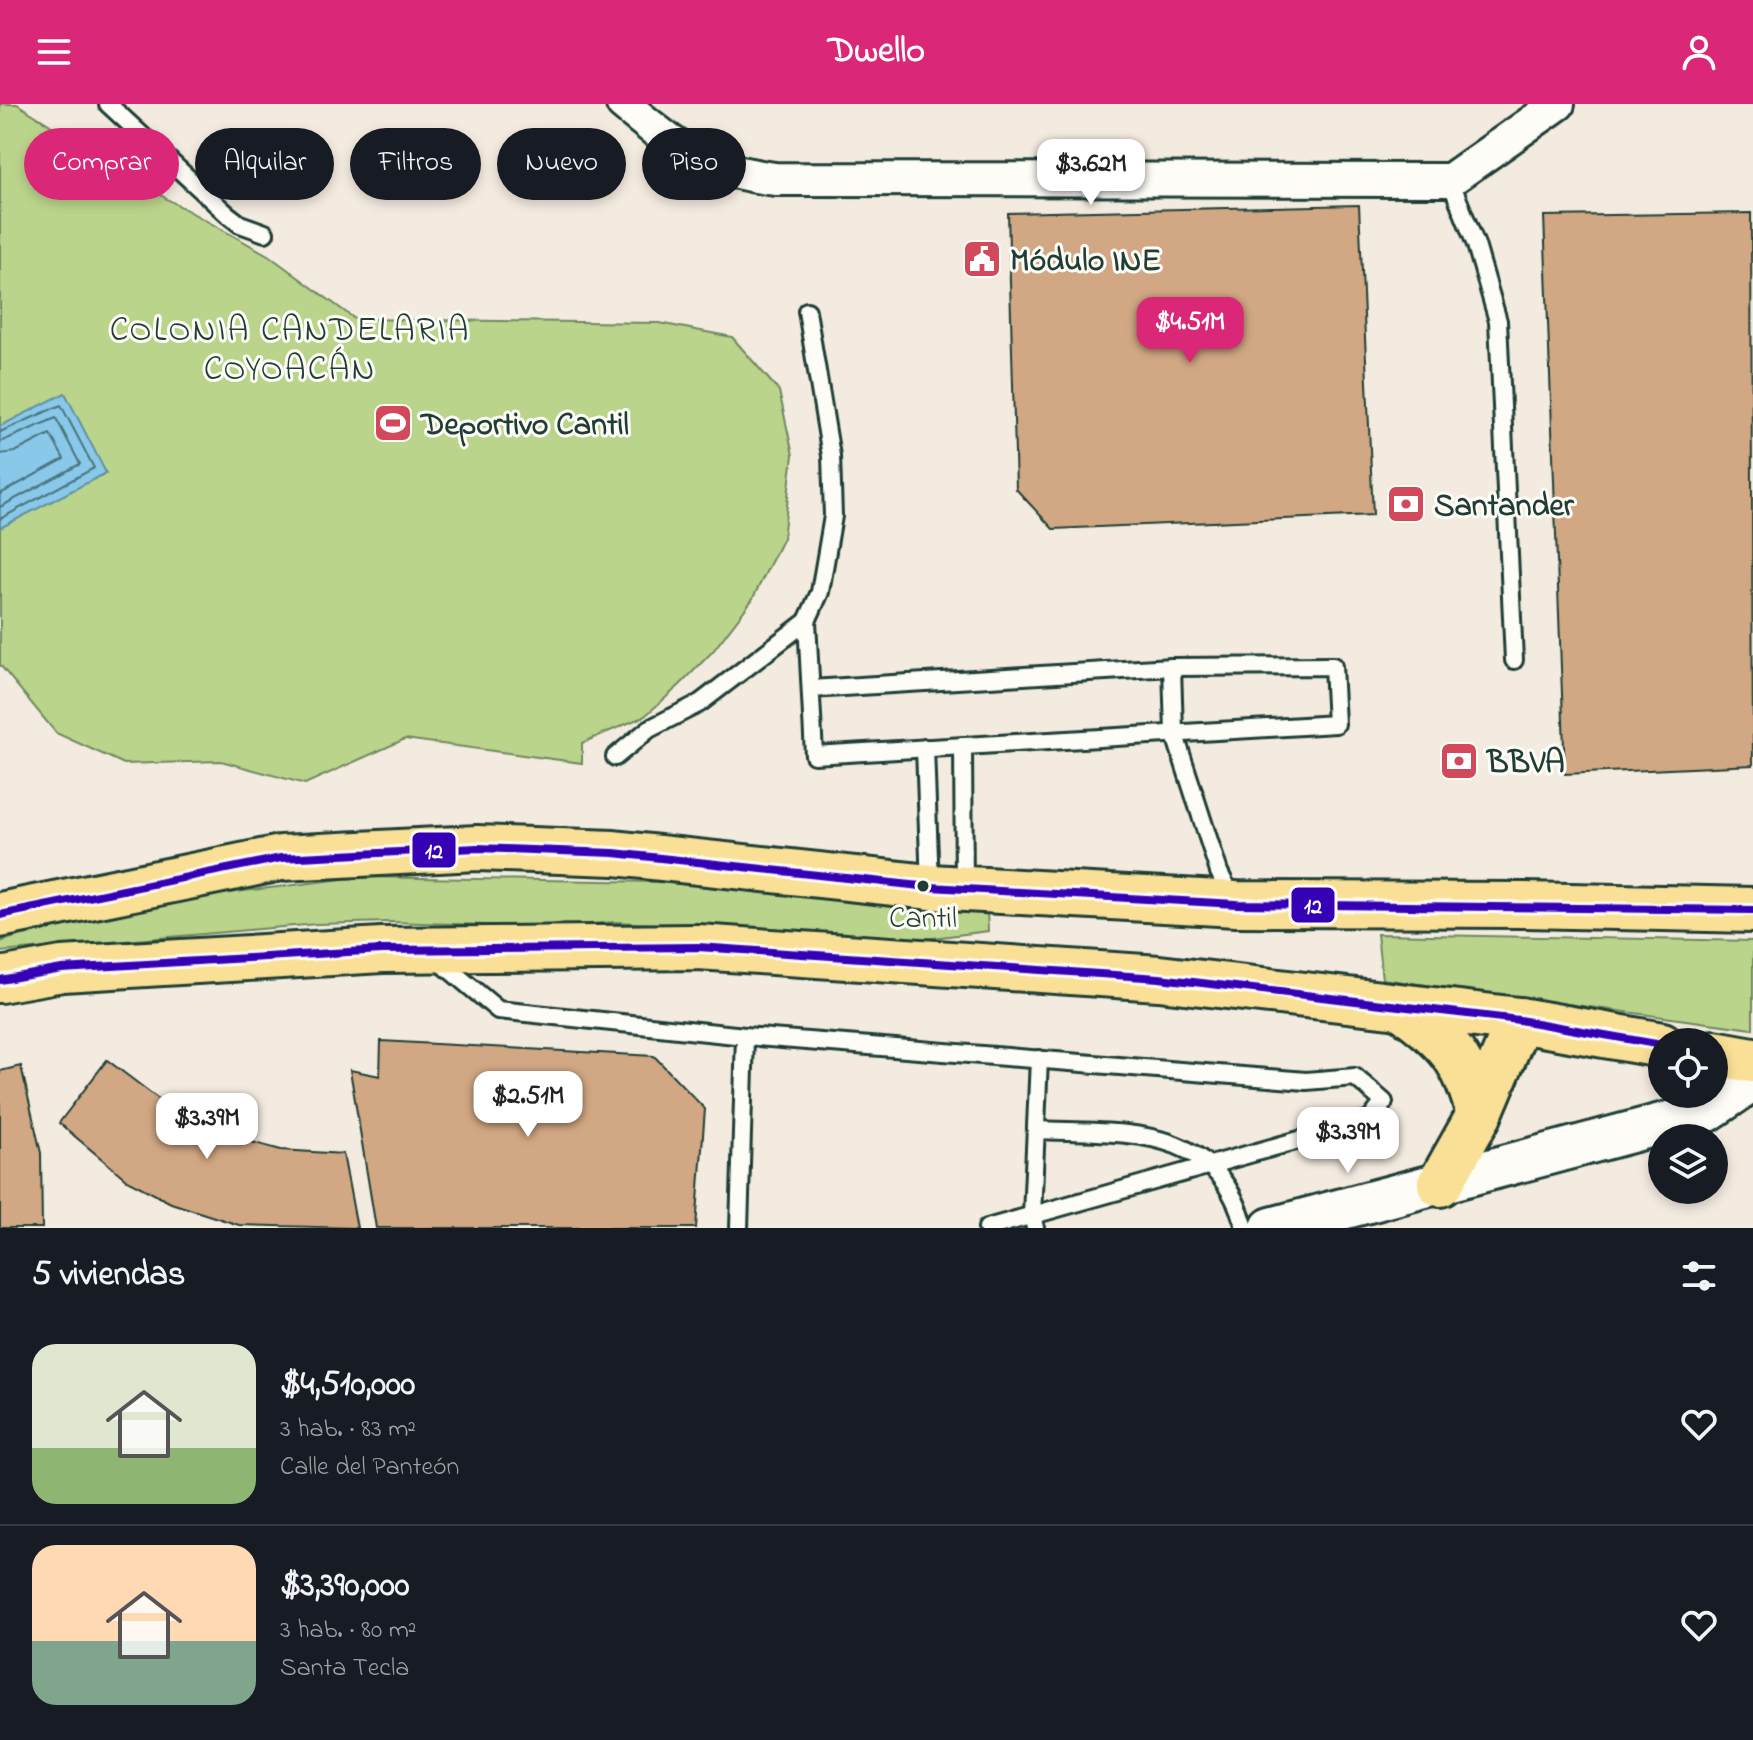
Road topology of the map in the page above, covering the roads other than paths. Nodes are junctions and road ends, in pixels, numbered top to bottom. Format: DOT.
graph roads {
  1 [pos="108,104"];
  2 [pos="623,104"];
  3 [pos="1558,104"];
  4 [pos="1450,180"];
  5 [pos="265,233"];
  6 [pos="807,311"];
  7 [pos="807,621"];
  8 [pos="1514,660"];
  9 [pos="1172,667"];
  10 [pos="811,689"];
  11 [pos="1174,732"];
  12 [pos="963,746"];
  13 [pos="925,748"];
  14 [pos="615,757"];
  15 [pos="947,888"];
  16 [pos="1236,904"];
  17 [pos="1753,910"];
  18 [pos="0,915"];
  19 [pos="427,950"];
  20 [pos="0,980"];
  21 [pos="1404,1009"];
  22 [pos="1519,1020"];
  23 [pos="745,1036"];
  24 [pos="1648,1043"];
  25 [pos="1728,1056"];
  26 [pos="1039,1059"];
  27 [pos="1753,1060"];
  28 [pos="1753,1081"];
  29 [pos="1479,1115"];
  30 [pos="1036,1130"];
  31 [pos="1213,1164"];
  32 [pos="1440,1184"];
  33 [pos="1034,1222"];
  34 [pos="739,1228"];
  35 [pos="987,1228"];
  36 [pos="1245,1228"];
  37 [pos="1271,1228"];
  1 -- 5 [label="lane"];
  2 -- 4 [label="street"];
  3 -- 4 [label="street"];
  4 -- 8 [label="lane"];
  6 -- 7 [label="lane"];
  7 -- 10 [label="lane"];
  7 -- 14 [label="lane"];
  9 -- 10 [label="lane"];
  9 -- 11 [label="lane"];
  9 -- 11 [label="lane"];
  10 -- 13 [label="lane"];
  11 -- 12 [label="lane"];
  11 -- 16 [label="lane"];
  12 -- 13 [label="lane"];
  12 -- 15 [label="lane"];
  13 -- 15 [label="lane"];
  15 -- 16 [label="main road"];
  15 -- 18 [label="main road"];
  16 -- 17 [label="main road"];
  19 -- 20 [label="main road"];
  19 -- 21 [label="main road"];
  19 -- 23 [label="lane"];
  21 -- 22 [label="main road"];
  21 -- 29 [label="main road"];
  22 -- 24 [label="main road"];
  22 -- 29 [label="main road"];
  23 -- 26 [label="lane"];
  23 -- 34 [label="lane"];
  25 -- 27 [label="main road"];
  26 -- 30 [label="lane"];
  26 -- 31 [label="lane"];
  28 -- 32 [label="street"];
  29 -- 32 [label="main road"];
  30 -- 31 [label="lane"];
  30 -- 33 [label="lane"];
  31 -- 33 [label="lane"];
  31 -- 36 [label="lane"];
  32 -- 37 [label="street"];
  33 -- 35 [label="lane"];
}
